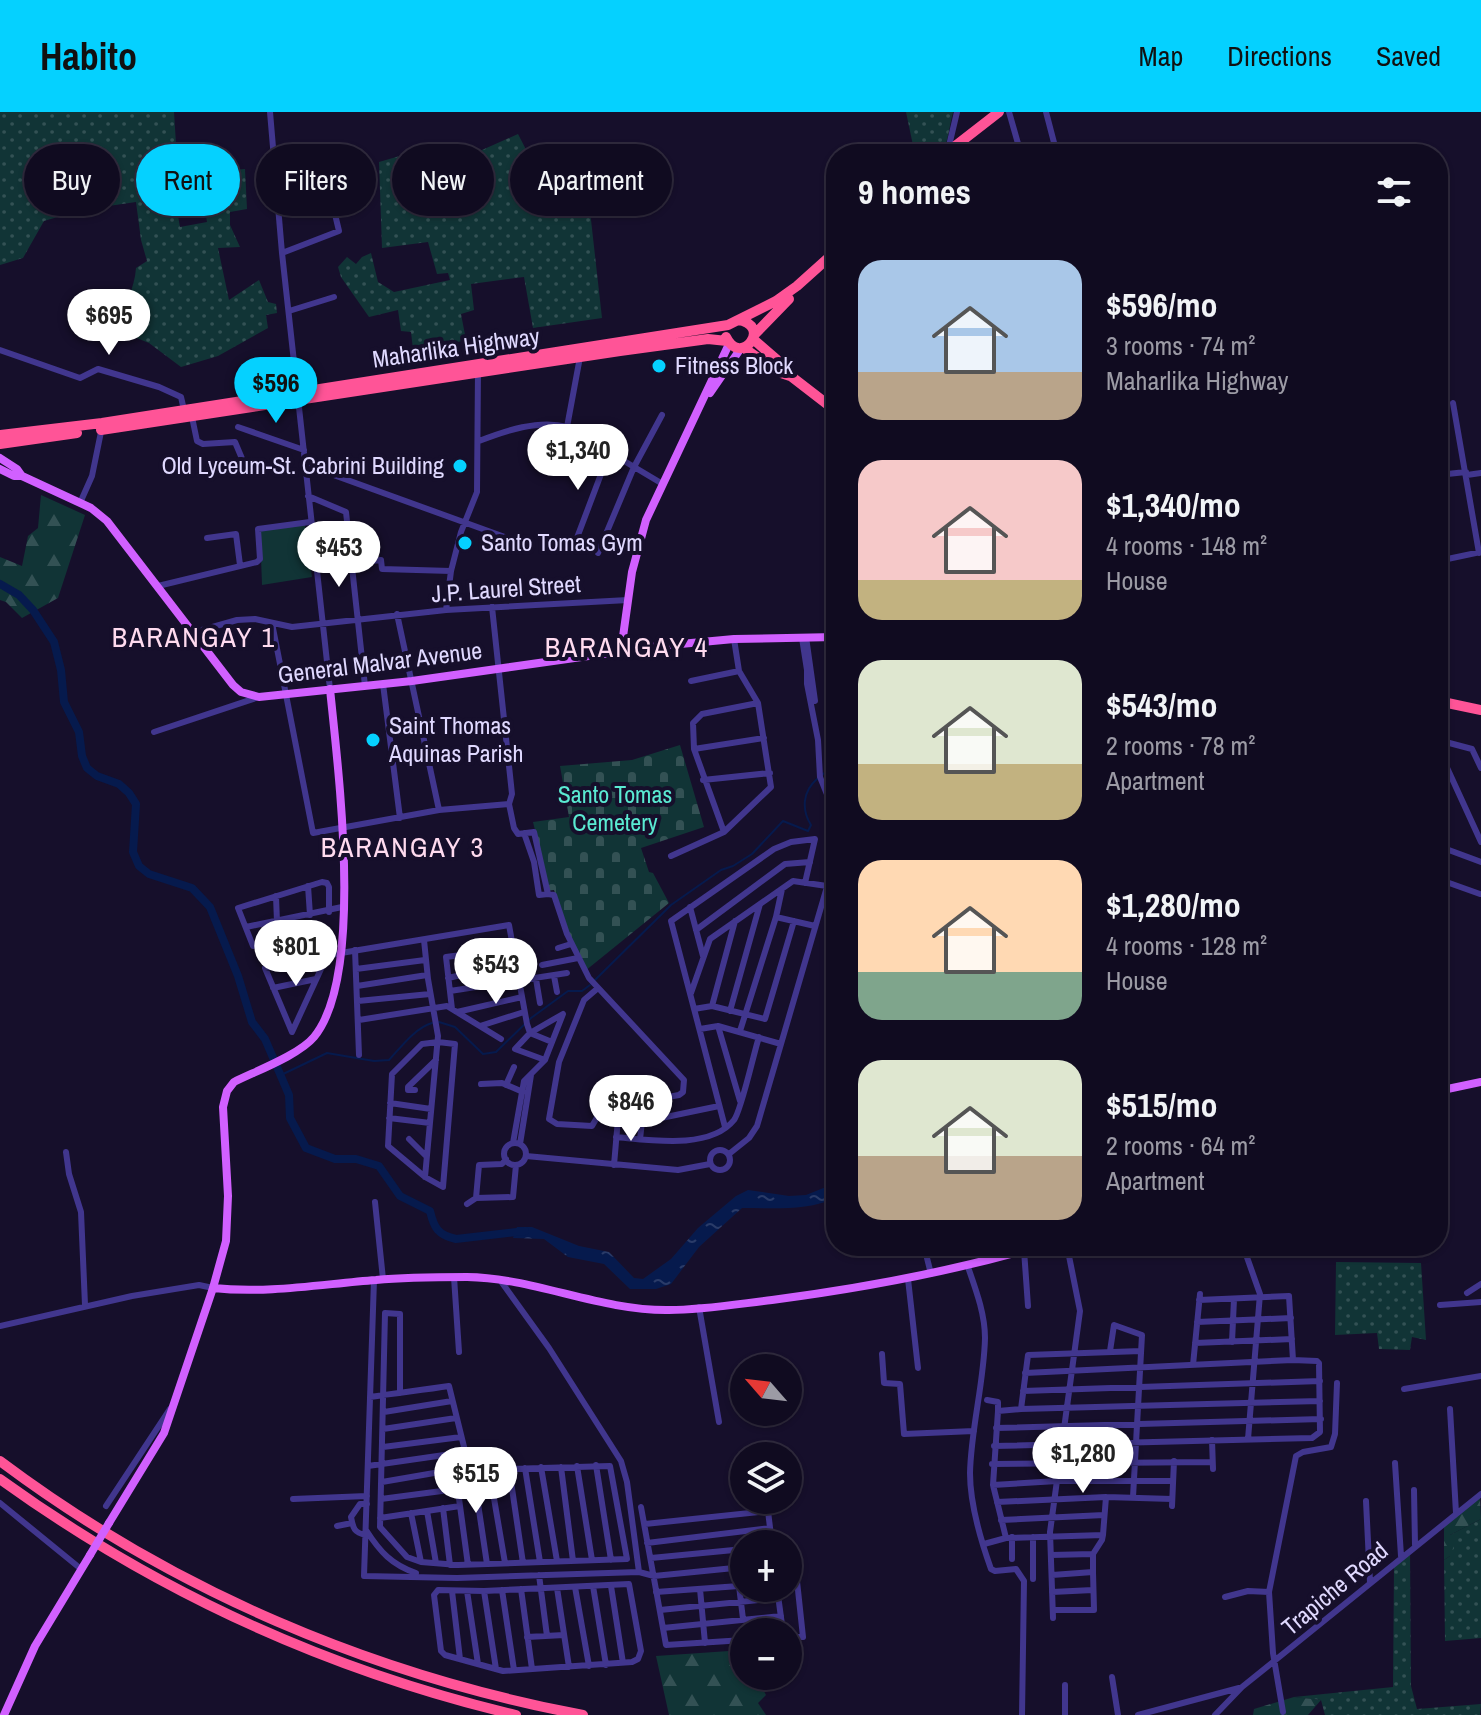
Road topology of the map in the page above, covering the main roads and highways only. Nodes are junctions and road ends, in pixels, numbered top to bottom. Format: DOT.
graph roads {
  1 [pos="999,112"];
  2 [pos="961,144"];
  3 [pos="826,260"];
  4 [pos="826,266"];
  5 [pos="733,322"];
  6 [pos="754,337"];
  7 [pos="728,343"];
  8 [pos="743,348"];
  9 [pos="478,368"];
  10 [pos="792,377"];
  11 [pos="704,400"];
  12 [pos="826,403"];
  13 [pos="102,426"];
  14 [pos="0,435"];
  15 [pos="0,444"];
  16 [pos="0,458"];
  17 [pos="0,469"];
  18 [pos="22,476"];
  19 [pos="826,637"];
  20 [pos="621,651"];
  21 [pos="330,689"];
  22 [pos="1448,703"];
  23 [pos="1481,710"];
  24 [pos="1481,1082"];
  25 [pos="1448,1089"];
  26 [pos="1004,1256"];
  27 [pos="213,1288"];
  28 [pos="0,1461"];
  29 [pos="0,1479"];
  30 [pos="4,1715"];
  31 [pos="516,1715"];
  32 [pos="583,1715"];
  1 -- 2 [label="highway"];
  3 -- 5 [label="highway, Maharlika Highway"];
  4 -- 6 [label="highway"];
  5 -- 6 [label="highway"];
  5 -- 7 [label="highway"];
  5 -- 9 [label="highway, Maharlika Highway"];
  6 -- 8 [label="highway"];
  6 -- 10 [label="highway"];
  7 -- 8 [label="highway"];
  7 -- 9 [label="highway, Maharlika Highway"];
  7 -- 11 [label="main road"];
  8 -- 10 [label="highway"];
  8 -- 11 [label="main road"];
  9 -- 13 [label="highway, Maharlika Highway"];
  10 -- 12 [label="highway"];
  11 -- 20 [label="main road"];
  13 -- 14 [label="highway, Maharlika Highway"];
  13 -- 15 [label="highway, Maharlika Highway"];
  16 -- 18 [label="main road, General Malvar Avenue"];
  17 -- 18 [label="main road, General Malvar Avenue"];
  18 -- 21 [label="main road, General Malvar Avenue"];
  19 -- 20 [label="main road, General Malvar Avenue"];
  20 -- 21 [label="main road, General Malvar Avenue"];
  21 -- 27 [label="main road"];
  22 -- 23 [label="highway"];
  24 -- 25 [label="main road"];
  26 -- 27 [label="main road"];
  27 -- 30 [label="main road, bridge"];
  28 -- 32 [label="highway"];
  29 -- 31 [label="highway"];
}
